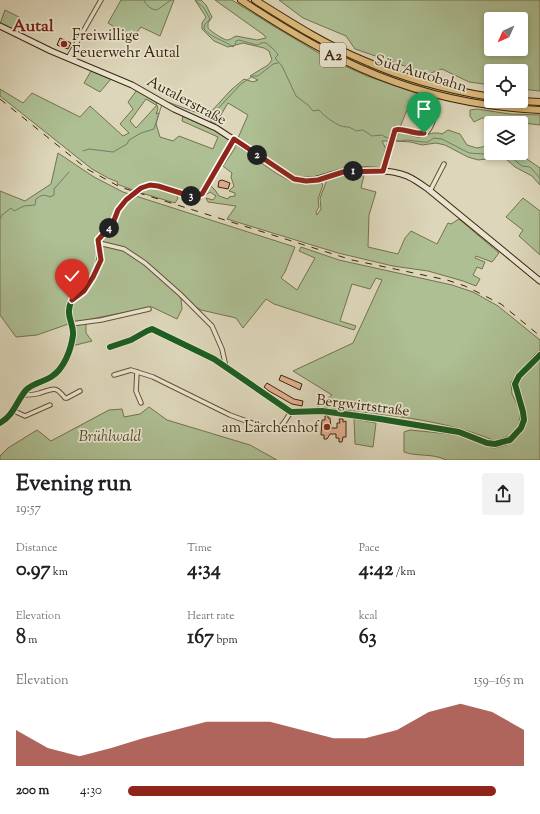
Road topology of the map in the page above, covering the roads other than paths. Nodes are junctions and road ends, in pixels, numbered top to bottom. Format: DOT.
graph roads {
  1 [pos="101,0"];
  2 [pos="241,0"];
  3 [pos="255,0"];
  4 [pos="0,26"];
  5 [pos="68,58"];
  6 [pos="484,96"];
  7 [pos="528,101"];
  8 [pos="540,102"];
  9 [pos="437,110"];
  10 [pos="540,110"];
  11 [pos="234,139"];
  12 [pos="444,164"];
  13 [pos="383,171"];
  14 [pos="430,191"];
  15 [pos="99,243"];
  16 [pos="540,282"];
  17 [pos="148,309"];
  18 [pos="71,324"];
  19 [pos="110,347"];
  20 [pos="540,355"];
  21 [pos="226,367"];
  22 [pos="137,372"];
  23 [pos="114,375"];
  24 [pos="80,391"];
  25 [pos="23,395"];
  26 [pos="141,403"];
  27 [pos="50,405"];
  28 [pos="14,411"];
  29 [pos="291,412"];
  30 [pos="0,423"];
  1 -- 5 [label="street"];
  2 -- 10 [label="highway, Süd Autobahn / A2"];
  3 -- 6 [label="highway, Süd Autobahn / A2"];
  4 -- 5 [label="main road, Autalerstraße"];
  5 -- 11 [label="main road, Autalerstraße"];
  7 -- 8 [label="highway"];
  9 -- 13 [label="street"];
  11 -- 13 [label="main road, Autalerstraße"];
  11 -- 15 [label="street"];
  12 -- 14 [label="street"];
  13 -- 14 [label="main road, Autalerstraße"];
  14 -- 16 [label="main road, Autalerstraße"];
  15 -- 18 [label="street"];
  15 -- 21 [label="street"];
  17 -- 18 [label="street"];
  18 -- 25 [label="street"];
  19 -- 21 [label="street"];
  20 -- 29 [label="street, Bergwirtstraße"];
  21 -- 29 [label="street"];
  22 -- 23 [label="street"];
  22 -- 26 [label="street"];
  22 -- 29 [label="street"];
  24 -- 25 [label="street"];
  25 -- 28 [label="street"];
  27 -- 28 [label="street"];
  28 -- 30 [label="street"];
}
